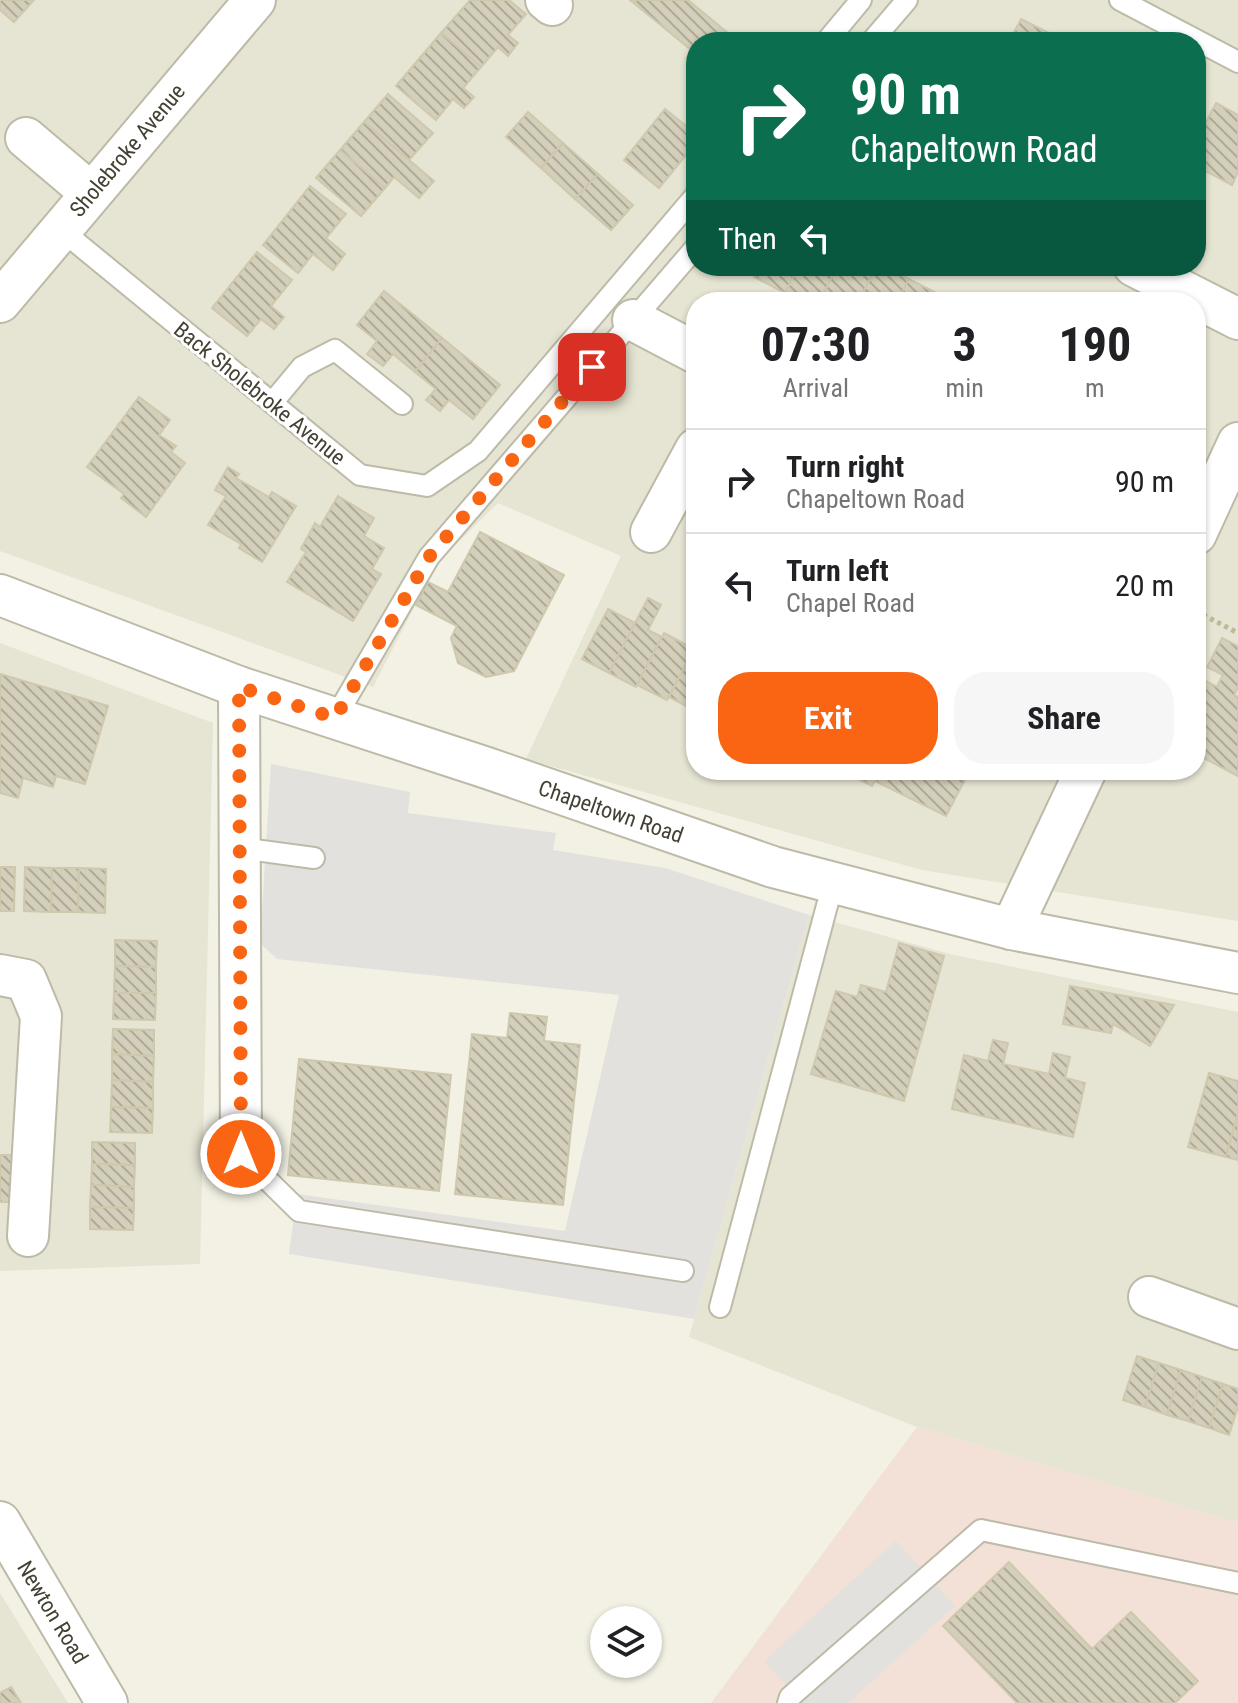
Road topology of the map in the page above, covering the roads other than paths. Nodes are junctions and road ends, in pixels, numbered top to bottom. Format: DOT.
graph roads {
  1 [pos="255,0"];
  2 [pos="861,0"];
  3 [pos="907,0"];
  4 [pos="1120,0"];
  5 [pos="834,32"];
  6 [pos="880,32"];
  7 [pos="1181,32"];
  8 [pos="1206,45"];
  9 [pos="1238,62"];
  10 [pos="26,138"];
  11 [pos="91,193"];
  12 [pos="686,207"];
  13 [pos="60,229"];
  14 [pos="686,259"];
  15 [pos="1154,276"];
  16 [pos="1185,292"];
  17 [pos="0,302"];
  18 [pos="1206,303"];
  19 [pos="1238,319"];
  20 [pos="633,320"];
  21 [pos="686,348"];
  22 [pos="272,403"];
  23 [pos="402,404"];
  24 [pos="1238,443"];
  25 [pos="686,467"];
  26 [pos="1206,512"];
  27 [pos="651,532"];
  28 [pos="0,595"];
  29 [pos="239,687"];
  30 [pos="335,718"];
  31 [pos="1081,780"];
  32 [pos="240,848"];
  33 [pos="314,858"];
  34 [pos="833,883"];
  35 [pos="1011,929"];
  36 [pos="1238,973"];
  37 [pos="0,975"];
  38 [pos="18,1112"];
  39 [pos="241,1154"];
  40 [pos="28,1236"];
  41 [pos="683,1271"];
  42 [pos="1149,1297"];
  43 [pos="720,1307"];
  44 [pos="1238,1329"];
  45 [pos="0,1522"];
  46 [pos="1238,1583"];
  47 [pos="107,1703"];
  48 [pos="788,1703"];
  1 -- 11 [label="street, Sholebroke Avenue"];
  2 -- 5 [label="lane"];
  3 -- 6 [label="lane"];
  4 -- 7 [label="lane"];
  8 -- 9 [label="lane"];
  10 -- 11 [label="street"];
  11 -- 13 [label="street, Sholebroke Avenue"];
  12 -- 22 [label="lane, Back Sholebroke Avenue"];
  13 -- 17 [label="street, Sholebroke Avenue"];
  13 -- 22 [label="lane, Back Sholebroke Avenue"];
  14 -- 20 [label="lane"];
  15 -- 16 [label="street"];
  18 -- 19 [label="street"];
  20 -- 21 [label="street"];
  20 -- 30 [label="lane"];
  22 -- 23 [label="lane"];
  24 -- 26 [label="street"];
  25 -- 27 [label="street"];
  28 -- 29 [label="street, Chapeltown Road"];
  29 -- 30 [label="street, Chapeltown Road"];
  29 -- 32 [label="street"];
  30 -- 34 [label="street, Chapeltown Road"];
  31 -- 35 [label="street"];
  32 -- 33 [label="lane"];
  32 -- 39 [label="street"];
  34 -- 35 [label="street, Chapeltown Road"];
  34 -- 43 [label="lane"];
  35 -- 36 [label="street, Chapeltown Road"];
  37 -- 38 [label="street"];
  38 -- 40 [label="street"];
  39 -- 41 [label="lane"];
  42 -- 44 [label="street"];
  45 -- 47 [label="street, Newton Road"];
  46 -- 48 [label="lane"];
}
